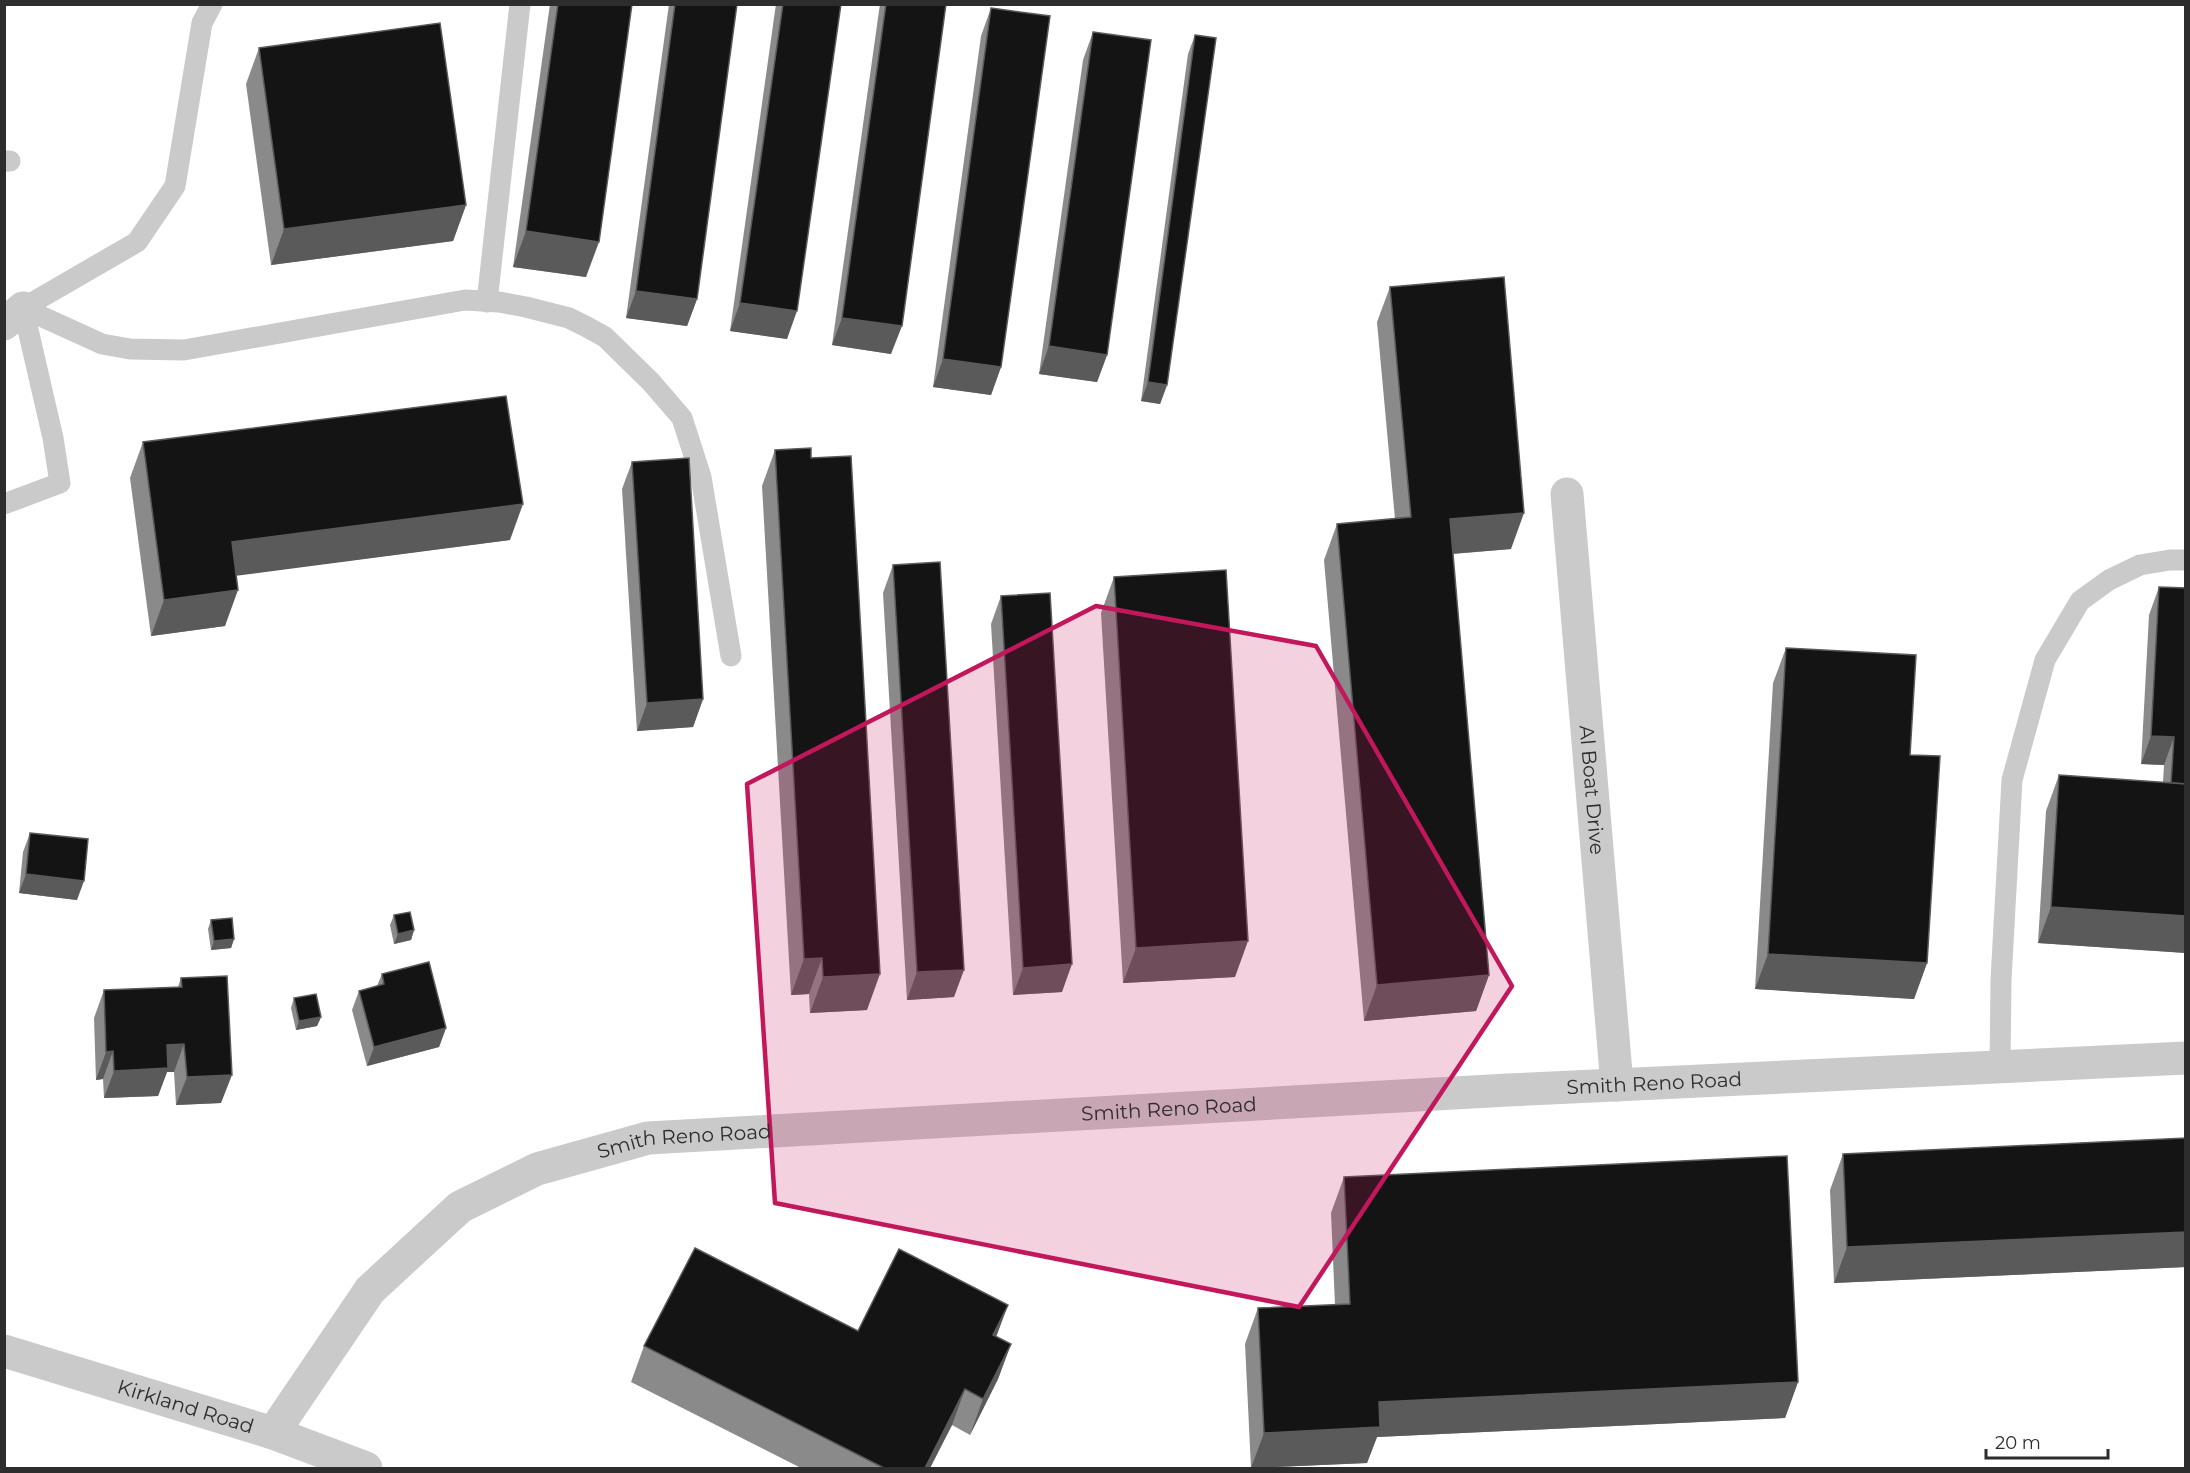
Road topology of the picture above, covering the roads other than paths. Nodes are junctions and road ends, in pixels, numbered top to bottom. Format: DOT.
graph roads {
  1 [pos="212,4"];
  2 [pos="520,4"];
  3 [pos="487,302"];
  4 [pos="14,316"];
  5 [pos="1567,494"];
  6 [pos="4,504"];
  7 [pos="2186,560"];
  8 [pos="731,656"];
  9 [pos="2186,1058"];
  10 [pos="2000,1067"];
  11 [pos="1617,1085"];
  12 [pos="4,1352"];
  13 [pos="273,1433"];
  14 [pos="366,1468"];
  1 -- 4 [label="lane"];
  2 -- 3 [label="lane"];
  3 -- 4 [label="lane"];
  3 -- 8 [label="lane"];
  4 -- 6 [label="lane"];
  5 -- 11 [label="street, Al Boat Drive"];
  7 -- 10 [label="lane"];
  9 -- 10 [label="street, Smith Reno Road"];
  10 -- 11 [label="street, Smith Reno Road"];
  11 -- 13 [label="street, Smith Reno Road"];
  12 -- 13 [label="street, Kirkland Road"];
  13 -- 14 [label="street, Kirkland Road"];
}
